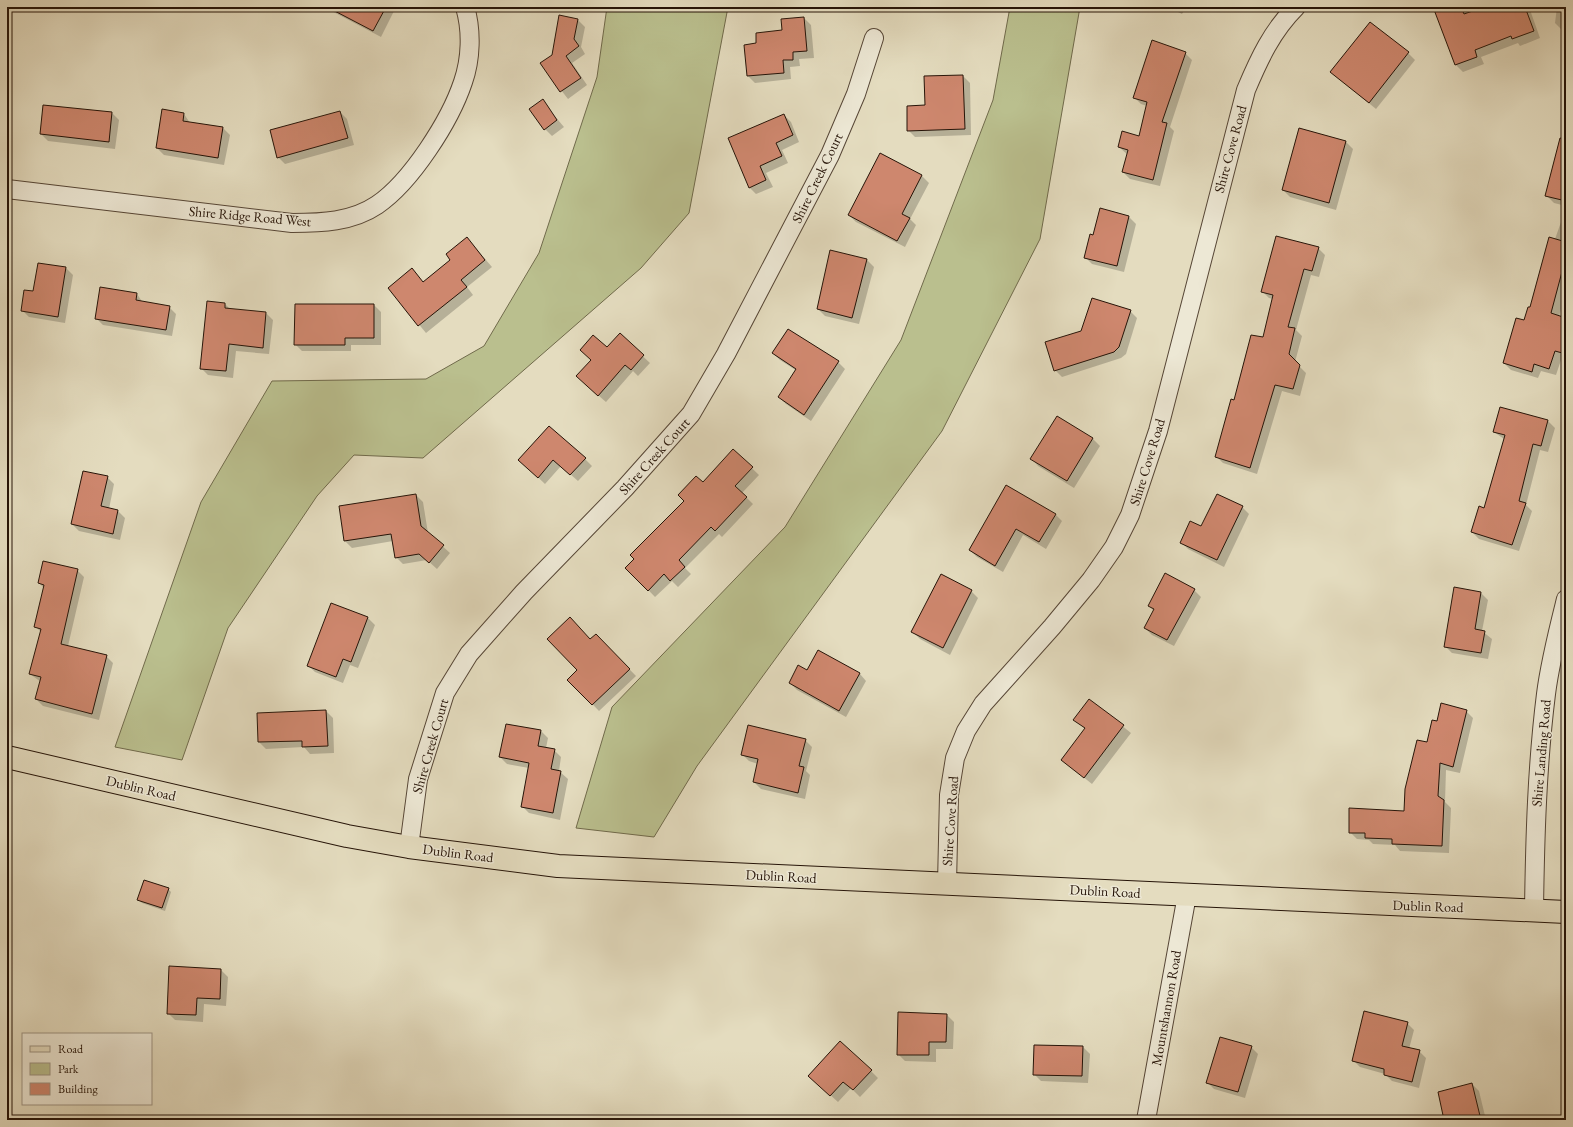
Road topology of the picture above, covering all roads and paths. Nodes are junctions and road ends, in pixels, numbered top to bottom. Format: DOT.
graph roads {
  1 [pos="465,7"];
  2 [pos="1296,7"];
  3 [pos="874,38"];
  4 [pos="7,189"];
  5 [pos="1566,599"];
  6 [pos="7,757"];
  7 [pos="409,847"];
  8 [pos="947,884"];
  9 [pos="1186,895"];
  10 [pos="1534,910"];
  11 [pos="1566,912"];
  12 [pos="1146,1120"];
  1 -- 4 [label="street, Shire Ridge Road West"];
  2 -- 8 [label="street, Shire Cove Road"];
  3 -- 7 [label="street, Shire Creek Court"];
  5 -- 10 [label="street, Shire Landing Road"];
  6 -- 7 [label="main road, Dublin Road"];
  7 -- 8 [label="main road, Dublin Road"];
  8 -- 9 [label="main road, Dublin Road"];
  9 -- 10 [label="main road, Dublin Road"];
  9 -- 12 [label="street, Mountshannon Road"];
  10 -- 11 [label="main road, Dublin Road"];
}
